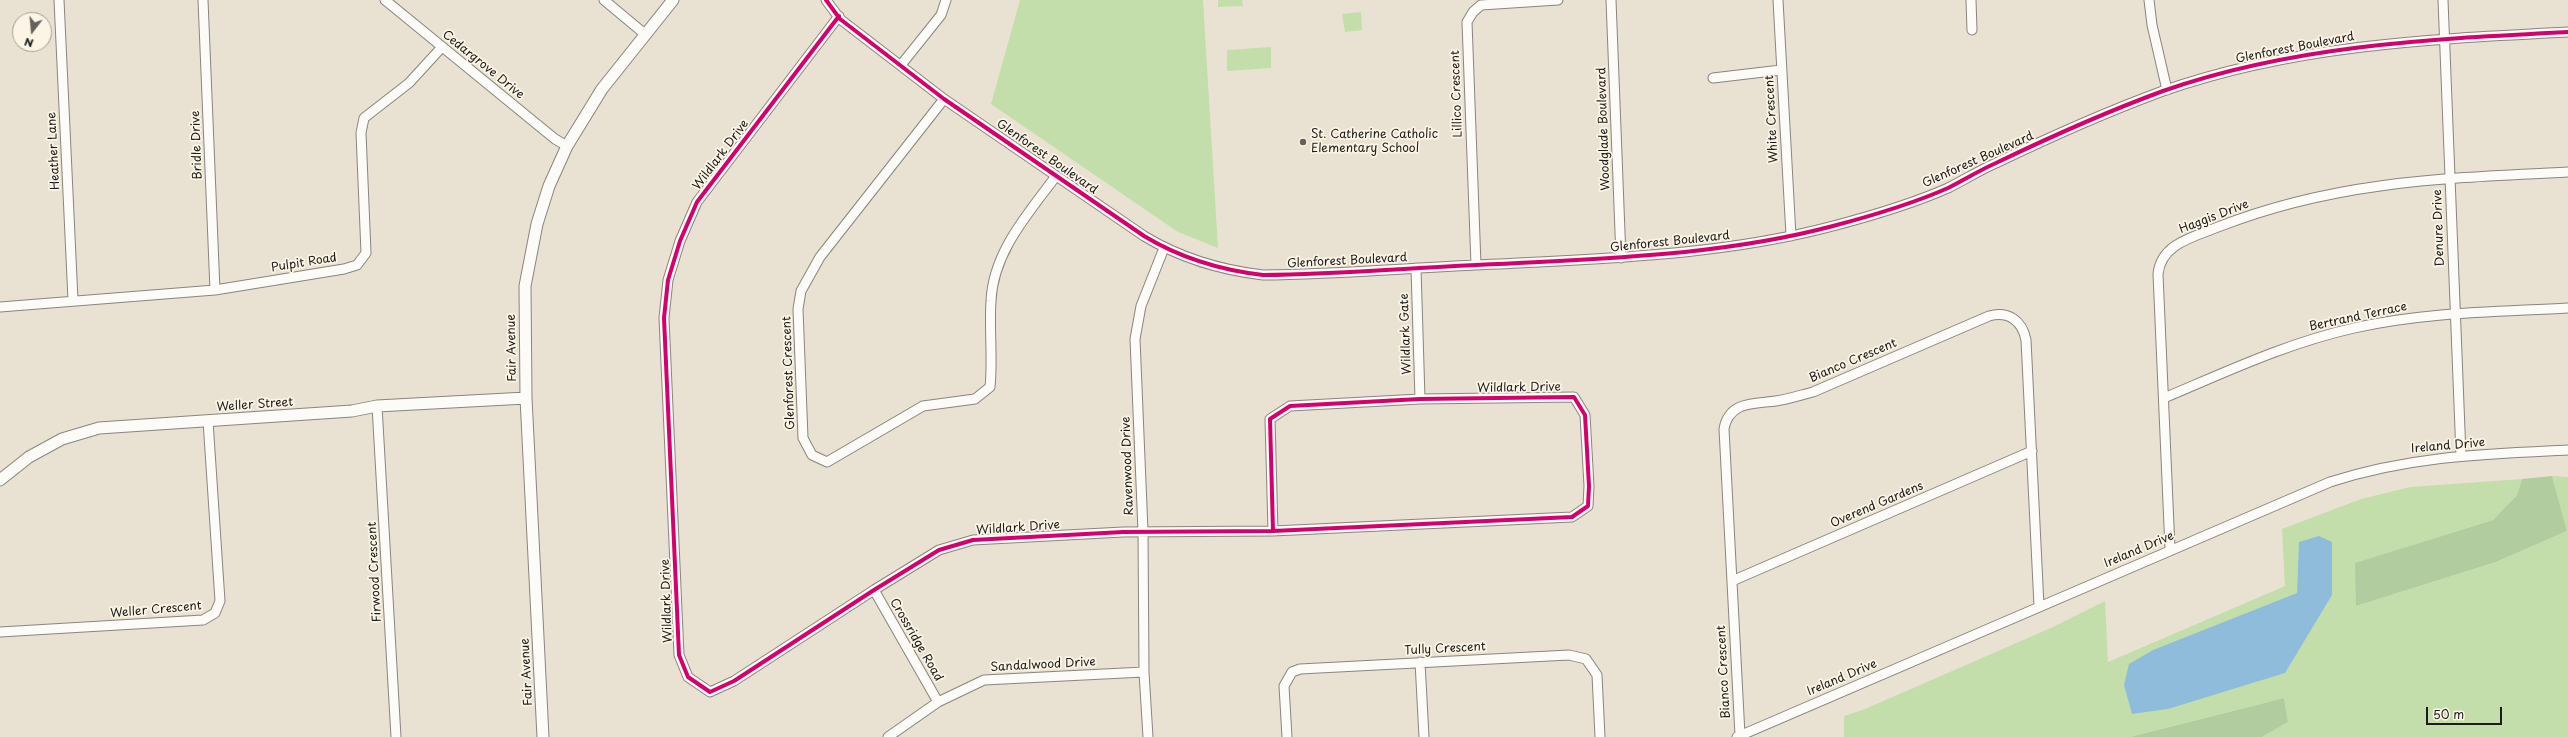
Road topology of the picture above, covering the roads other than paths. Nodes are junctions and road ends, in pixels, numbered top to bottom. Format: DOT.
graph roads {
  1 [pos="59,0"];
  2 [pos="203,0"];
  3 [pos="385,0"];
  4 [pos="604,0"];
  5 [pos="673,0"];
  6 [pos="826,0"];
  7 [pos="946,0"];
  8 [pos="1558,0"];
  9 [pos="1611,0"];
  10 [pos="1778,0"];
  11 [pos="1971,0"];
  12 [pos="2149,0"];
  13 [pos="2443,0"];
  14 [pos="839,16"];
  15 [pos="1972,30"];
  16 [pos="2568,32"];
  17 [pos="646,35"];
  18 [pos="2445,38"];
  19 [pos="442,47"];
  20 [pos="902,65"];
  21 [pos="1781,70"];
  22 [pos="1713,78"];
  23 [pos="2167,90"];
  24 [pos="944,99"];
  25 [pos="567,146"];
  26 [pos="2568,172"];
  27 [pos="1056,176"];
  28 [pos="2449,177"];
  29 [pos="1791,236"];
  30 [pos="1164,248"];
  31 [pos="1621,258"];
  32 [pos="1476,265"];
  33 [pos="1416,268"];
  34 [pos="215,290"];
  35 [pos="73,300"];
  36 [pos="0,307"];
  37 [pos="2568,308"];
  38 [pos="2455,314"];
  39 [pos="526,398"];
  40 [pos="2164,398"];
  41 [pos="1420,399"];
  42 [pos="378,406"];
  43 [pos="208,421"];
  44 [pos="2568,450"];
  45 [pos="2032,451"];
  46 [pos="2461,455"];
  47 [pos="0,480"];
  48 [pos="1143,531"];
  49 [pos="1273,531"];
  50 [pos="2170,549"];
  51 [pos="1732,581"];
  52 [pos="874,590"];
  53 [pos="2039,606"];
  54 [pos="0,632"];
  55 [pos="1420,662"];
  56 [pos="1144,672"];
  57 [pos="938,702"];
  58 [pos="1738,736"];
  59 [pos="396,737"];
  60 [pos="543,737"];
  61 [pos="888,737"];
  62 [pos="1148,737"];
  63 [pos="1287,737"];
  64 [pos="1424,737"];
  65 [pos="1600,737"];
  1 -- 35 [label="street, Heather Lane"];
  2 -- 34 [label="street, Bridle Drive"];
  3 -- 19 [label="street, Cedargrove Drive"];
  4 -- 17 [label="street"];
  5 -- 17 [label="street, Fair Avenue"];
  6 -- 14 [label="street, Glenforest Boulevard"];
  7 -- 20 [label="street"];
  8 -- 32 [label="street, Lillico Crescent"];
  9 -- 31 [label="street, Woodglade Boulevard"];
  10 -- 21 [label="street, White Crescent"];
  11 -- 15 [label="street"];
  12 -- 23 [label="street"];
  13 -- 18 [label="street, Denure Drive"];
  14 -- 20 [label="street, Glenforest Boulevard"];
  14 -- 52 [label="street, Wildlark Drive"];
  16 -- 18 [label="street, Glenforest Boulevard"];
  17 -- 25 [label="street, Fair Avenue"];
  18 -- 23 [label="street, Glenforest Boulevard"];
  18 -- 28 [label="street, Denure Drive"];
  19 -- 25 [label="street, Cedargrove Drive"];
  19 -- 34 [label="street, Pulpit Road"];
  20 -- 24 [label="street, Glenforest Boulevard"];
  21 -- 22 [label="street"];
  21 -- 29 [label="street, White Crescent"];
  23 -- 29 [label="street, Glenforest Boulevard"];
  24 -- 27 [label="street, Glenforest Boulevard"];
  24 -- 27 [label="street, Glenforest Crescent"];
  25 -- 39 [label="street, Fair Avenue"];
  26 -- 28 [label="street, Haggis Drive"];
  27 -- 30 [label="street, Glenforest Boulevard"];
  28 -- 38 [label="street, Denure Drive"];
  28 -- 40 [label="street, Haggis Drive"];
  29 -- 31 [label="street, Glenforest Boulevard"];
  30 -- 33 [label="street, Glenforest Boulevard"];
  30 -- 48 [label="street, Ravenwood Drive"];
  31 -- 32 [label="street, Glenforest Boulevard"];
  32 -- 33 [label="street, Glenforest Boulevard"];
  33 -- 41 [label="street, Wildlark Gate"];
  34 -- 35 [label="street, Pulpit Road"];
  35 -- 36 [label="street, Pulpit Road"];
  37 -- 38 [label="street, Bertrand Terrace"];
  38 -- 40 [label="street, Bertrand Terrace"];
  38 -- 46 [label="street, Denure Drive"];
  39 -- 42 [label="street, Weller Street"];
  39 -- 60 [label="street, Fair Avenue"];
  40 -- 50 [label="street, Haggis Drive"];
  41 -- 49 [label="street, Wildlark Drive"];
  41 -- 49 [label="street, Wildlark Drive"];
  42 -- 43 [label="street, Weller Street"];
  42 -- 59 [label="street, Firwood Crescent"];
  43 -- 47 [label="street, Weller Street"];
  43 -- 54 [label="street, Weller Crescent"];
  44 -- 46 [label="street, Ireland Drive"];
  45 -- 51 [label="street, Overend Gardens"];
  45 -- 51 [label="street, Bianco Crescent"];
  45 -- 53 [label="street, Bianco Crescent"];
  46 -- 50 [label="street, Ireland Drive"];
  48 -- 49 [label="street, Wildlark Drive"];
  48 -- 52 [label="street, Wildlark Drive"];
  48 -- 56 [label="street, Ravenwood Drive"];
  50 -- 53 [label="street, Ireland Drive"];
  51 -- 58 [label="street, Bianco Crescent"];
  52 -- 57 [label="street, Crossridge Road"];
  53 -- 58 [label="street, Ireland Drive"];
  55 -- 63 [label="street, Tully Crescent"];
  55 -- 64 [label="street"];
  55 -- 65 [label="street, Tully Crescent"];
  56 -- 57 [label="street, Sandalwood Drive"];
  56 -- 62 [label="street, Ravenwood Drive"];
  57 -- 61 [label="street, Sandalwood Drive"];
}
